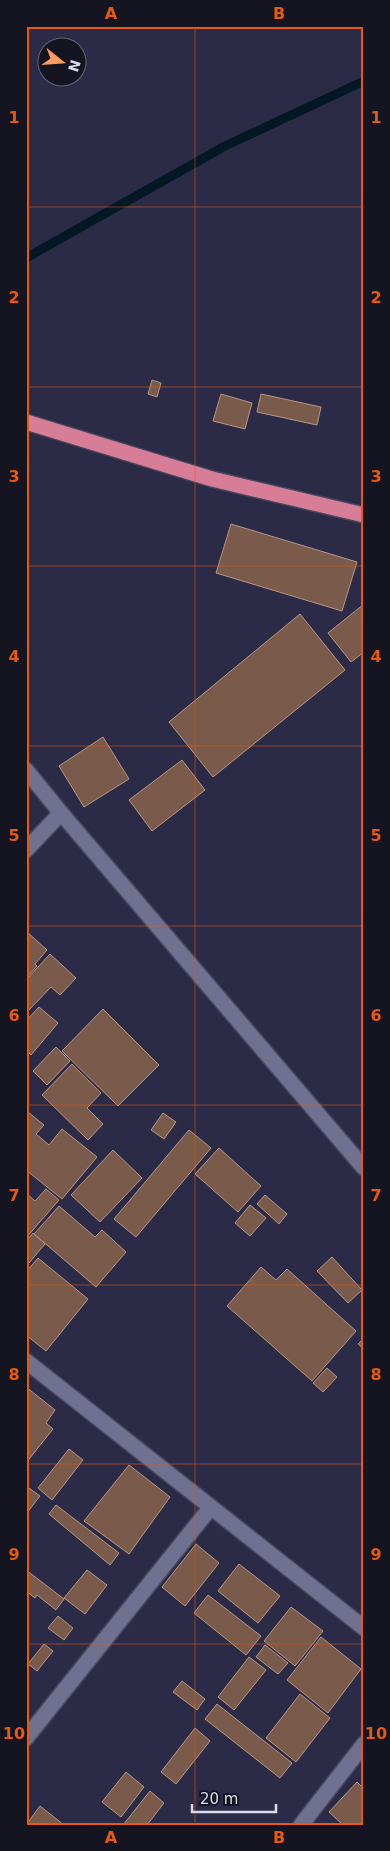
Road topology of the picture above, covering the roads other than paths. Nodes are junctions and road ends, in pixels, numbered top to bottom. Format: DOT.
graph roads {
  1 [pos="26,422"];
  2 [pos="364,515"];
  3 [pos="26,770"];
  4 [pos="61,814"];
  5 [pos="26,850"];
  6 [pos="364,1168"];
  7 [pos="26,1361"];
  8 [pos="211,1507"];
  9 [pos="364,1628"];
  10 [pos="26,1738"];
  11 [pos="364,1744"];
  12 [pos="301,1825"];
  1 -- 2 [label="highway"];
  3 -- 4 [label="street"];
  4 -- 5 [label="street"];
  4 -- 6 [label="street"];
  7 -- 8 [label="street"];
  8 -- 9 [label="street"];
  8 -- 10 [label="street"];
  11 -- 12 [label="street"];
}
